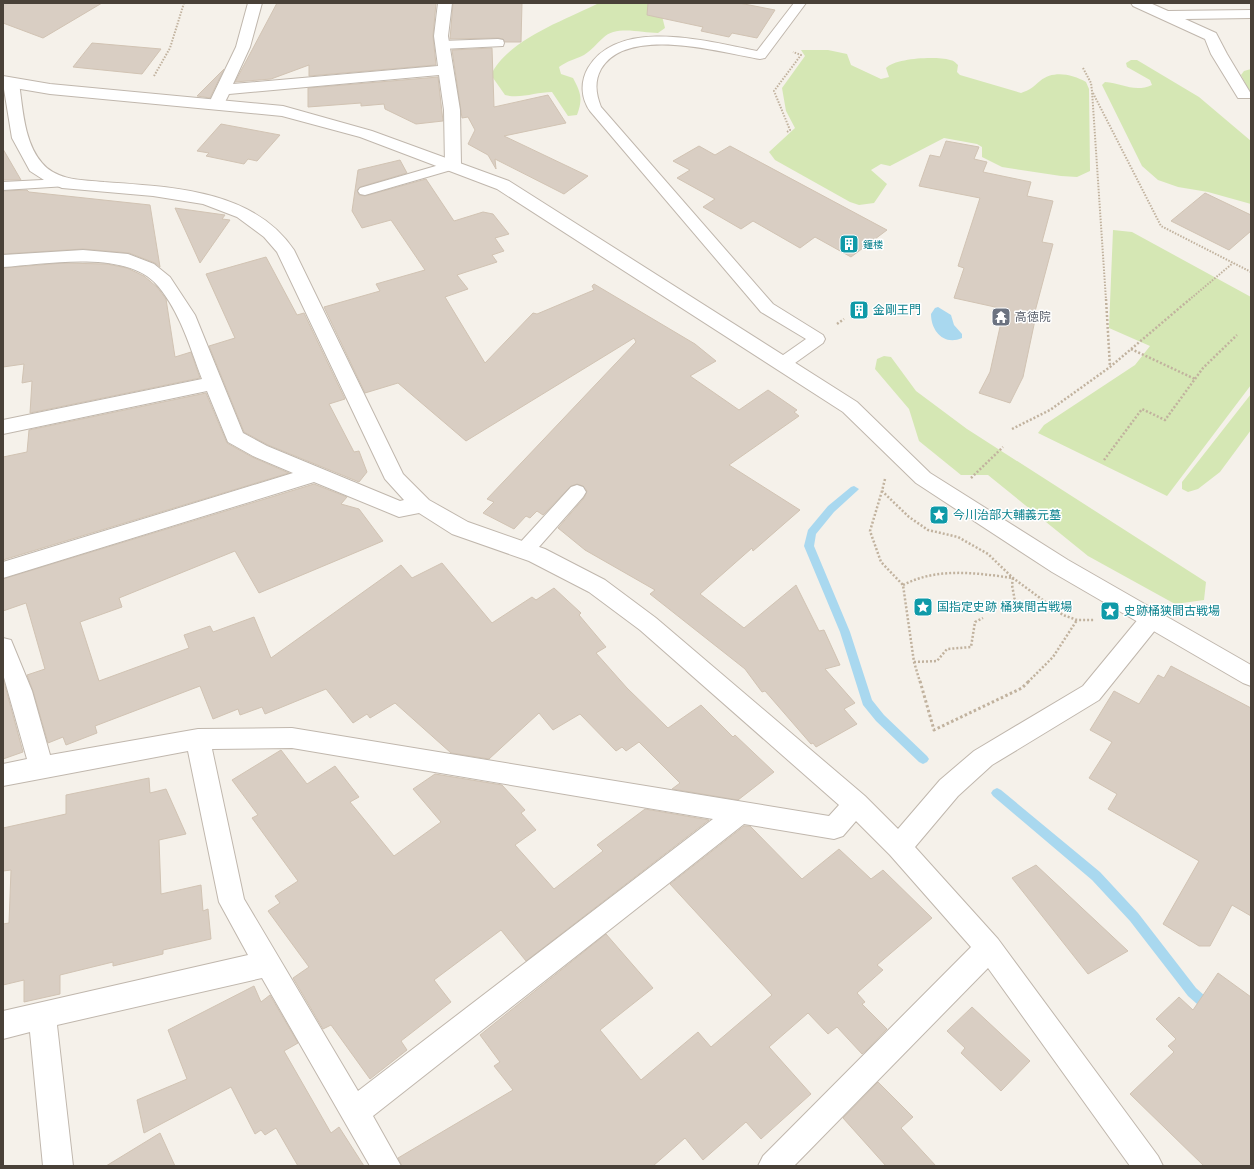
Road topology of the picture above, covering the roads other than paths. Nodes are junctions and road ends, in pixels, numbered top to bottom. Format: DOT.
graph roads {
  1 [pos="254,3"];
  2 [pos="445,3"];
  3 [pos="800,3"];
  4 [pos="1138,3"];
  5 [pos="1251,14"];
  6 [pos="1166,15"];
  7 [pos="498,43"];
  8 [pos="442,45"];
  9 [pos="446,70"];
  10 [pos="7,82"];
  11 [pos="1244,96"];
  12 [pos="219,97"];
  13 [pos="453,165"];
  14 [pos="62,183"];
  15 [pos="3,186"];
  16 [pos="365,191"];
  17 [pos="3,261"];
  18 [pos="782,364"];
  19 [pos="214,383"];
  20 [pos="3,427"];
  21 [pos="314,474"];
  22 [pos="577,492"];
  23 [pos="422,505"];
  24 [pos="524,551"];
  25 [pos="3,570"];
  26 [pos="1152,618"];
  27 [pos="3,647"];
  28 [pos="1251,676"];
  29 [pos="198,739"];
  30 [pos="41,767"];
  31 [pos="3,775"];
  32 [pos="856,804"];
  33 [pos="742,812"];
  34 [pos="899,847"];
  35 [pos="989,948"];
  36 [pos="267,964"];
  37 [pos="42,1016"];
  38 [pos="3,1025"];
  39 [pos="355,1112"];
  40 [pos="58,1166"];
  41 [pos="386,1166"];
  42 [pos="774,1166"];
  43 [pos="1148,1166"];
  1 -- 12 [label="street"];
  2 -- 8 [label="street"];
  3 -- 18 [label="lane"];
  4 -- 6 [label="street"];
  5 -- 6 [label="street"];
  6 -- 11 [label="street"];
  7 -- 8 [label="lane"];
  8 -- 9 [label="street"];
  9 -- 12 [label="street"];
  9 -- 13 [label="street"];
  10 -- 12 [label="street"];
  10 -- 14 [label="street"];
  12 -- 13 [label="street"];
  13 -- 16 [label="lane"];
  13 -- 18 [label="street"];
  14 -- 15 [label="lane"];
  14 -- 23 [label="street"];
  17 -- 19 [label="street"];
  18 -- 26 [label="street"];
  19 -- 20 [label="street"];
  19 -- 21 [label="street"];
  21 -- 23 [label="street"];
  21 -- 25 [label="street"];
  22 -- 24 [label="lane"];
  23 -- 24 [label="street"];
  24 -- 32 [label="street"];
  26 -- 28 [label="street"];
  26 -- 34 [label="street"];
  27 -- 30 [label="street"];
  29 -- 30 [label="street"];
  29 -- 33 [label="street"];
  29 -- 36 [label="street"];
  30 -- 31 [label="street"];
  32 -- 33 [label="street"];
  32 -- 34 [label="street"];
  33 -- 39 [label="street"];
  34 -- 35 [label="street"];
  35 -- 42 [label="street"];
  35 -- 43 [label="street"];
  36 -- 37 [label="street"];
  36 -- 39 [label="street"];
  37 -- 38 [label="street"];
  37 -- 40 [label="street"];
  39 -- 41 [label="street"];
}
